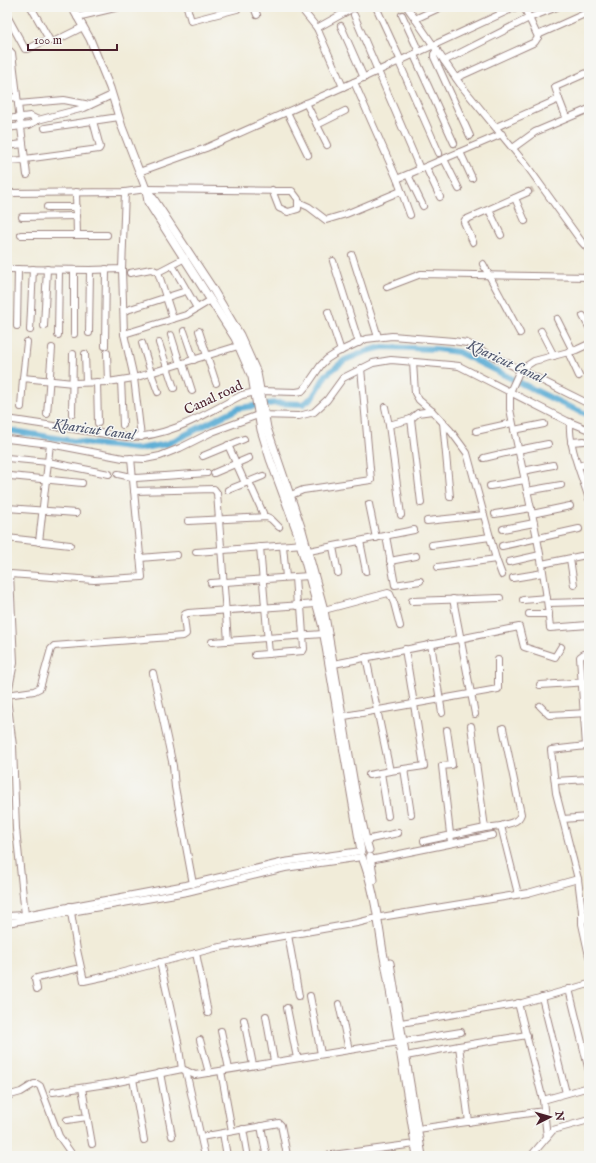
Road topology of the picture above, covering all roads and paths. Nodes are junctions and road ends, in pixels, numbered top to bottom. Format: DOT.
graph roads {
  1 [pos="31,7"];
  2 [pos="72,7"];
  3 [pos="119,7"];
  4 [pos="187,7"];
  5 [pos="254,7"];
  6 [pos="300,7"];
  7 [pos="355,7"];
  8 [pos="407,7"];
  9 [pos="441,7"];
  10 [pos="516,7"];
  11 [pos="524,7"];
  12 [pos="557,7"];
  13 [pos="237,9"];
  14 [pos="377,9"];
  15 [pos="589,12"];
  16 [pos="257,15"];
  17 [pos="354,15"];
  18 [pos="402,15"];
  19 [pos="7,16"];
  20 [pos="77,17"];
  21 [pos="530,18"];
  22 [pos="415,19"];
  23 [pos="340,26"];
  24 [pos="83,27"];
  25 [pos="317,28"];
  26 [pos="538,37"];
  27 [pos="48,39"];
  28 [pos="435,48"];
  29 [pos="7,50"];
  30 [pos="416,54"];
  31 [pos="400,61"];
  32 [pos="444,61"];
  33 [pos="10,65"];
  34 [pos="378,71"];
  35 [pos="589,72"];
  36 [pos="364,78"];
  37 [pos="456,78"];
  38 [pos="15,81"];
  39 [pos="7,82"];
  40 [pos="354,82"];
  41 [pos="343,87"];
  42 [pos="112,95"];
  43 [pos="17,97"];
  44 [pos="7,98"];
  45 [pos="559,99"];
  46 [pos="306,103"];
  47 [pos="18,104"];
  48 [pos="90,105"];
  49 [pos="589,109"];
  50 [pos="345,111"];
  51 [pos="287,112"];
  52 [pos="119,117"];
  53 [pos="19,118"];
  54 [pos="566,118"];
  55 [pos="7,119"];
  56 [pos="38,120"];
  57 [pos="93,121"];
  58 [pos="317,125"];
  59 [pos="20,127"];
  60 [pos="496,127"];
  61 [pos="7,128"];
  62 [pos="45,128"];
  63 [pos="502,134"];
  64 [pos="470,136"];
  65 [pos="454,143"];
  66 [pos="23,144"];
  67 [pos="7,146"];
  68 [pos="327,146"];
  69 [pos="513,148"];
  70 [pos="460,152"];
  71 [pos="439,153"];
  72 [pos="308,156"];
  73 [pos="25,159"];
  74 [pos="444,159"];
  75 [pos="7,162"];
  76 [pos="423,168"];
  77 [pos="139,172"];
  78 [pos="27,175"];
  79 [pos="408,175"];
  80 [pos="472,178"];
  81 [pos="397,179"];
  82 [pos="146,188"];
  83 [pos="459,189"];
  84 [pos="272,190"];
  85 [pos="401,191"];
  86 [pos="76,192"];
  87 [pos="125,192"];
  88 [pos="528,192"];
  89 [pos="7,193"];
  90 [pos="440,197"];
  91 [pos="515,198"];
  92 [pos="298,202"];
  93 [pos="423,206"];
  94 [pos="47,207"];
  95 [pos="77,207"];
  96 [pos="489,210"];
  97 [pos="410,215"];
  98 [pos="77,216"];
  99 [pos="22,217"];
  100 [pos="526,221"];
  101 [pos="21,235"];
  102 [pos="77,235"];
  103 [pos="107,235"];
  104 [pos="501,235"];
  105 [pos="473,242"];
  106 [pos="588,248"];
  107 [pos="352,255"];
  108 [pos="185,258"];
  109 [pos="333,261"];
  110 [pos="483,264"];
  111 [pos="172,265"];
  112 [pos="7,269"];
  113 [pos="18,269"];
  114 [pos="33,269"];
  115 [pos="47,269"];
  116 [pos="106,269"];
  117 [pos="122,269"];
  118 [pos="59,270"];
  119 [pos="74,270"];
  120 [pos="90,270"];
  121 [pos="130,272"];
  122 [pos="158,272"];
  123 [pos="489,275"];
  124 [pos="589,277"];
  125 [pos="387,287"];
  126 [pos="186,291"];
  127 [pos="167,297"];
  128 [pos="211,300"];
  129 [pos="197,308"];
  130 [pos="124,311"];
  131 [pos="328,312"];
  132 [pos="583,316"];
  133 [pos="172,319"];
  134 [pos="557,319"];
  135 [pos="17,326"];
  136 [pos="44,326"];
  137 [pos="589,327"];
  138 [pos="30,330"];
  139 [pos="184,331"];
  140 [pos="199,331"];
  141 [pos="541,331"];
  142 [pos="520,332"];
  143 [pos="89,333"];
  144 [pos="74,334"];
  145 [pos="124,334"];
  146 [pos="58,335"];
  147 [pos="171,335"];
  148 [pos="378,337"];
  149 [pos="26,342"];
  150 [pos="142,343"];
  151 [pos="159,343"];
  152 [pos="359,343"];
  153 [pos="105,346"];
  154 [pos="238,346"];
  155 [pos="588,346"];
  156 [pos="52,348"];
  157 [pos="340,351"];
  158 [pos="570,351"];
  159 [pos="107,353"];
  160 [pos="73,354"];
  161 [pos="85,354"];
  162 [pos="207,355"];
  163 [pos="554,356"];
  164 [pos="194,360"];
  165 [pos="413,362"];
  166 [pos="181,364"];
  167 [pos="167,368"];
  168 [pos="361,368"];
  169 [pos="519,371"];
  170 [pos="151,373"];
  171 [pos="579,376"];
  172 [pos="23,378"];
  173 [pos="134,378"];
  174 [pos="49,380"];
  175 [pos="122,380"];
  176 [pos="86,382"];
  177 [pos="97,382"];
  178 [pos="108,382"];
  179 [pos="73,383"];
  180 [pos="216,383"];
  181 [pos="174,388"];
  182 [pos="192,391"];
  183 [pos="158,392"];
  184 [pos="510,392"];
  185 [pos="258,393"];
  186 [pos="589,404"];
  187 [pos="21,407"];
  188 [pos="385,407"];
  189 [pos="432,411"];
  190 [pos="47,414"];
  191 [pos="72,414"];
  192 [pos="260,414"];
  193 [pos="7,419"];
  194 [pos="411,419"];
  195 [pos="443,422"];
  196 [pos="570,422"];
  197 [pos="98,423"];
  198 [pos="544,424"];
  199 [pos="124,425"];
  200 [pos="389,425"];
  201 [pos="513,427"];
  202 [pos="589,430"];
  203 [pos="476,431"];
  204 [pos="141,437"];
  205 [pos="244,439"];
  206 [pos="7,440"];
  207 [pos="584,441"];
  208 [pos="571,442"];
  209 [pos="50,444"];
  210 [pos="548,444"];
  211 [pos="228,446"];
  212 [pos="518,450"];
  213 [pos="203,456"];
  214 [pos="7,458"];
  215 [pos="131,458"];
  216 [pos="249,458"];
  217 [pos="484,458"];
  218 [pos="48,462"];
  219 [pos="589,463"];
  220 [pos="236,464"];
  221 [pos="553,465"];
  222 [pos="578,466"];
  223 [pos="523,471"];
  224 [pos="207,473"];
  225 [pos="214,473"];
  226 [pos="269,473"];
  227 [pos="108,474"];
  228 [pos="118,474"];
  229 [pos="10,476"];
  230 [pos="133,478"];
  231 [pos="46,479"];
  232 [pos="525,480"];
  233 [pos="247,482"];
  234 [pos="82,483"];
  235 [pos="561,485"];
  236 [pos="490,486"];
  237 [pos="587,486"];
  238 [pos="228,490"];
  239 [pos="134,491"];
  240 [pos="527,491"];
  241 [pos="291,496"];
  242 [pos="450,497"];
  243 [pos="589,500"];
  244 [pos="421,503"];
  245 [pos="369,504"];
  246 [pos="570,506"];
  247 [pos="7,508"];
  248 [pos="42,510"];
  249 [pos="531,511"];
  250 [pos="76,513"];
  251 [pos="263,513"];
  252 [pos="495,514"];
  253 [pos="401,515"];
  254 [pos="484,515"];
  255 [pos="219,519"];
  256 [pos="427,521"];
  257 [pos="188,522"];
  258 [pos="534,523"];
  259 [pos="279,527"];
  260 [pos="504,529"];
  261 [pos="579,529"];
  262 [pos="414,530"];
  263 [pos="386,536"];
  264 [pos="490,537"];
  265 [pos="537,537"];
  266 [pos="7,538"];
  267 [pos="376,538"];
  268 [pos="360,541"];
  269 [pos="39,542"];
  270 [pos="303,544"];
  271 [pos="70,545"];
  272 [pos="432,545"];
  273 [pos="283,546"];
  274 [pos="332,546"];
  275 [pos="502,546"];
  276 [pos="260,547"];
  277 [pos="221,550"];
  278 [pos="196,552"];
  279 [pos="306,552"];
  280 [pos="177,555"];
  281 [pos="540,555"];
  282 [pos="416,556"];
  283 [pos="581,556"];
  284 [pos="140,558"];
  285 [pos="496,559"];
  286 [pos="570,559"];
  287 [pos="390,561"];
  288 [pos="509,562"];
  289 [pos="542,564"];
  290 [pos="438,567"];
  291 [pos="366,571"];
  292 [pos="338,573"];
  293 [pos="544,573"];
  294 [pos="9,574"];
  295 [pos="502,575"];
  296 [pos="309,576"];
  297 [pos="286,577"];
  298 [pos="294,577"];
  299 [pos="513,578"];
  300 [pos="263,579"];
  301 [pos="420,581"];
  302 [pos="223,582"];
  303 [pos="210,583"];
  304 [pos="574,585"];
  305 [pos="500,598"];
  306 [pos="453,599"];
  307 [pos="523,600"];
  308 [pos="548,600"];
  309 [pos="412,601"];
  310 [pos="585,602"];
  311 [pos="316,604"];
  312 [pos="299,606"];
  313 [pos="266,609"];
  314 [pos="324,610"];
  315 [pos="225,611"];
  316 [pos="529,614"];
  317 [pos="549,614"];
  318 [pos="400,626"];
  319 [pos="588,626"];
  320 [pos="323,634"];
  321 [pos="304,635"];
  322 [pos="268,638"];
  323 [pos="461,638"];
  324 [pos="228,641"];
  325 [pos="212,642"];
  326 [pos="431,644"];
  327 [pos="561,648"];
  328 [pos="405,649"];
  329 [pos="269,654"];
  330 [pos="589,654"];
  331 [pos="255,655"];
  332 [pos="366,657"];
  333 [pos="498,660"];
  334 [pos="334,664"];
  335 [pos="153,672"];
  336 [pos="581,682"];
  337 [pos="589,682"];
  338 [pos="540,685"];
  339 [pos="471,694"];
  340 [pos="8,695"];
  341 [pos="440,699"];
  342 [pos="415,704"];
  343 [pos="540,706"];
  344 [pos="377,710"];
  345 [pos="442,713"];
  346 [pos="586,713"];
  347 [pos="475,714"];
  348 [pos="340,717"];
  349 [pos="471,726"];
  350 [pos="503,728"];
  351 [pos="447,730"];
  352 [pos="587,746"];
  353 [pos="404,769"];
  354 [pos="390,771"];
  355 [pos="381,773"];
  356 [pos="10,774"];
  357 [pos="369,775"];
  358 [pos="589,779"];
  359 [pos="555,782"];
  360 [pos="411,814"];
  361 [pos="388,816"];
  362 [pos="589,817"];
  363 [pos="563,819"];
  364 [pos="501,826"];
  365 [pos="485,828"];
  366 [pos="398,833"];
  367 [pos="451,835"];
  368 [pos="493,835"];
  369 [pos="366,840"];
  370 [pos="424,841"];
  371 [pos="451,842"];
  372 [pos="362,854"];
  373 [pos="370,855"];
  374 [pos="578,879"];
  375 [pos="193,884"];
  376 [pos="518,894"];
  377 [pos="71,909"];
  378 [pos="582,911"];
  379 [pos="24,914"];
  380 [pos="7,916"];
  381 [pos="379,917"];
  382 [pos="589,922"];
  383 [pos="7,923"];
  384 [pos="288,935"];
  385 [pos="196,953"];
  386 [pos="589,956"];
  387 [pos="160,962"];
  388 [pos="79,968"];
  389 [pos="589,984"];
  390 [pos="38,988"];
  391 [pos="569,989"];
  392 [pos="299,996"];
  393 [pos="310,996"];
  394 [pos="542,997"];
  395 [pos="518,1003"];
  396 [pos="339,1004"];
  397 [pos="287,1008"];
  398 [pos="208,1013"];
  399 [pos="266,1016"];
  400 [pos="244,1020"];
  401 [pos="401,1022"];
  402 [pos="221,1031"];
  403 [pos="461,1032"];
  404 [pos="527,1035"];
  405 [pos="200,1040"];
  406 [pos="401,1042"];
  407 [pos="459,1046"];
  408 [pos="349,1050"];
  409 [pos="321,1054"];
  410 [pos="406,1056"];
  411 [pos="298,1058"];
  412 [pos="274,1062"];
  413 [pos="253,1065"];
  414 [pos="229,1069"];
  415 [pos="184,1070"];
  416 [pos="221,1071"];
  417 [pos="589,1071"];
  418 [pos="160,1073"];
  419 [pos="209,1073"];
  420 [pos="133,1079"];
  421 [pos="589,1087"];
  422 [pos="82,1088"];
  423 [pos="52,1092"];
  424 [pos="566,1093"];
  425 [pos="7,1096"];
  426 [pos="543,1100"];
  427 [pos="544,1111"];
  428 [pos="87,1117"];
  429 [pos="67,1120"];
  430 [pos="589,1120"];
  431 [pos="469,1122"];
  432 [pos="261,1126"];
  433 [pos="243,1129"];
  434 [pos="418,1129"];
  435 [pos="232,1131"];
  436 [pos="223,1133"];
  437 [pos="172,1136"];
  438 [pos="201,1137"];
  439 [pos="547,1137"];
  440 [pos="144,1140"];
  441 [pos="416,1140"];
  442 [pos="92,1144"];
  443 [pos="247,1152"];
  444 [pos="266,1153"];
  445 [pos="287,1155"];
  446 [pos="73,1156"];
  447 [pos="204,1156"];
  448 [pos="227,1156"];
  449 [pos="325,1156"];
  450 [pos="417,1156"];
  451 [pos="422,1156"];
  452 [pos="531,1156"];
  1 -- 27 [label="street"];
  2 -- 20 [label="main road"];
  3 -- 20 [label="street"];
  4 -- 13 [label="street"];
  5 -- 16 [label="street"];
  6 -- 25 [label="street"];
  7 -- 25 [label="street"];
  8 -- 22 [label="street"];
  9 -- 22 [label="street"];
  10 -- 28 [label="street"];
  11 -- 21 [label="street"];
  12 -- 21 [label="street"];
  14 -- 31 [label="street"];
  15 -- 26 [label="street"];
  17 -- 34 [label="street"];
  18 -- 30 [label="street"];
  19 -- 27 [label="street"];
  20 -- 24 [label="main road"];
  21 -- 26 [label="street"];
  21 -- 32 [label="street"];
  22 -- 28 [label="street"];
  23 -- 36 [label="street"];
  24 -- 27 [label="street"];
  24 -- 42 [label="main road"];
  25 -- 41 [label="street"];
  26 -- 37 [label="street"];
  28 -- 30 [label="street"];
  28 -- 32 [label="street"];
  28 -- 64 [label="street"];
  29 -- 33 [label="street"];
  30 -- 31 [label="street"];
  30 -- 65 [label="street"];
  31 -- 34 [label="street"];
  31 -- 71 [label="street"];
  32 -- 37 [label="street"];
  33 -- 38 [label="street"];
  34 -- 36 [label="street"];
  34 -- 76 [label="street"];
  35 -- 45 [label="street"];
  36 -- 40 [label="street"];
  37 -- 60 [label="street"];
  38 -- 39 [label="street"];
  38 -- 43 [label="street"];
  40 -- 41 [label="street"];
  40 -- 81 [label="street"];
  41 -- 46 [label="street"];
  42 -- 48 [label="street"];
  42 -- 52 [label="main road"];
  43 -- 44 [label="street"];
  43 -- 47 [label="street"];
  45 -- 54 [label="street"];
  45 -- 60 [label="street"];
  46 -- 51 [label="street"];
  46 -- 58 [label="street"];
  47 -- 48 [label="street"];
  47 -- 53 [label="street"];
  48 -- 56 [label="street"];
  49 -- 54 [label="street"];
  50 -- 58 [label="street"];
  51 -- 72 [label="street"];
  51 -- 77 [label="street"];
  52 -- 57 [label="street"];
  52 -- 77 [label="main road"];
  53 -- 55 [label="street"];
  53 -- 56 [label="street"];
  53 -- 59 [label="street"];
  54 -- 69 [label="street"];
  56 -- 59 [label="street"];
  57 -- 62 [label="street"];
  57 -- 73 [label="street"];
  58 -- 68 [label="street"];
  59 -- 61 [label="street"];
  59 -- 66 [label="street"];
  60 -- 63 [label="street"];
  63 -- 69 [label="street"];
  63 -- 70 [label="street"];
  66 -- 67 [label="street"];
  66 -- 73 [label="street"];
  69 -- 106 [label="street"];
  70 -- 74 [label="street"];
  70 -- 80 [label="street"];
  73 -- 75 [label="street"];
  73 -- 78 [label="street"];
  74 -- 76 [label="street"];
  74 -- 83 [label="street"];
  76 -- 79 [label="street"];
  76 -- 90 [label="street"];
  77 -- 82 [label="main road"];
  79 -- 81 [label="street"];
  79 -- 93 [label="street"];
  81 -- 85 [label="street"];
  82 -- 84 [label="street"];
  82 -- 87 [label="street"];
  82 -- 108 [label="main road"];
  82 -- 185 [label="main road"];
  84 -- 92 [label="street"];
  84 -- 92 [label="street"];
  85 -- 92 [label="street"];
  85 -- 97 [label="street"];
  86 -- 87 [label="street"];
  86 -- 89 [label="street"];
  86 -- 95 [label="street"];
  87 -- 117 [label="street"];
  88 -- 91 [label="street"];
  91 -- 96 [label="street"];
  91 -- 100 [label="street"];
  94 -- 95 [label="street"];
  95 -- 98 [label="street"];
  96 -- 104 [label="street"];
  96 -- 105 [label="street"];
  98 -- 99 [label="street"];
  98 -- 102 [label="street"];
  101 -- 102 [label="street"];
  102 -- 103 [label="street"];
  107 -- 148 [label="street"];
  108 -- 111 [label="street"];
  108 -- 128 [label="main road"];
  109 -- 152 [label="street"];
  110 -- 123 [label="street"];
  111 -- 122 [label="street"];
  111 -- 126 [label="street"];
  112 -- 113 [label="street"];
  113 -- 114 [label="street"];
  113 -- 135 [label="street"];
  114 -- 115 [label="street"];
  114 -- 138 [label="street"];
  115 -- 118 [label="street"];
  115 -- 136 [label="street"];
  116 -- 117 [label="street"];
  116 -- 120 [label="street"];
  116 -- 153 [label="street"];
  117 -- 130 [label="street"];
  118 -- 119 [label="street"];
  118 -- 146 [label="street"];
  119 -- 120 [label="street"];
  119 -- 144 [label="street"];
  120 -- 143 [label="street"];
  121 -- 122 [label="street"];
  122 -- 127 [label="street"];
  123 -- 124 [label="street"];
  123 -- 125 [label="street"];
  123 -- 142 [label="street"];
  126 -- 127 [label="street"];
  126 -- 129 [label="street"];
  127 -- 130 [label="street"];
  127 -- 133 [label="street"];
  128 -- 129 [label="street"];
  128 -- 154 [label="main road"];
  129 -- 133 [label="street"];
  130 -- 145 [label="street"];
  131 -- 157 [label="street"];
  132 -- 137 [label="street"];
  133 -- 145 [label="street"];
  134 -- 158 [label="street"];
  139 -- 164 [label="street"];
  140 -- 162 [label="street"];
  141 -- 163 [label="street"];
  145 -- 173 [label="street"];
  147 -- 166 [label="street"];
  148 -- 152 [label="street, Canal road"];
  148 -- 169 [label="street, Canal road"];
  149 -- 172 [label="street"];
  150 -- 170 [label="street"];
  151 -- 167 [label="street"];
  152 -- 157 [label="street, Canal road"];
  154 -- 162 [label="street"];
  154 -- 185 [label="main road"];
  155 -- 158 [label="street"];
  156 -- 174 [label="street"];
  157 -- 185 [label="street, Canal road"];
  158 -- 163 [label="street"];
  158 -- 171 [label="street"];
  159 -- 178 [label="street"];
  160 -- 179 [label="street"];
  161 -- 176 [label="street"];
  162 -- 164 [label="street"];
  162 -- 180 [label="street"];
  163 -- 169 [label="street"];
  164 -- 166 [label="street"];
  165 -- 168 [label="street"];
  165 -- 184 [label="street"];
  165 -- 189 [label="street"];
  166 -- 167 [label="street"];
  166 -- 182 [label="street"];
  167 -- 170 [label="street"];
  167 -- 181 [label="street"];
  168 -- 192 [label="street"];
  168 -- 241 [label="street"];
  169 -- 184 [label="street"];
  169 -- 186 [label="street, Canal road"];
  170 -- 173 [label="street"];
  170 -- 183 [label="street"];
  172 -- 174 [label="street"];
  172 -- 187 [label="street"];
  173 -- 175 [label="street"];
  173 -- 204 [label="street"];
  174 -- 179 [label="street"];
  174 -- 190 [label="street"];
  175 -- 178 [label="street"];
  175 -- 199 [label="street"];
  176 -- 177 [label="street"];
  176 -- 179 [label="street"];
  177 -- 178 [label="street"];
  177 -- 197 [label="street"];
  179 -- 191 [label="street"];
  184 -- 196 [label="street"];
  184 -- 201 [label="street"];
  185 -- 192 [label="main road"];
  185 -- 204 [label="street, Canal road"];
  188 -- 200 [label="street"];
  189 -- 194 [label="street"];
  189 -- 195 [label="street"];
  192 -- 215 [label="street"];
  192 -- 226 [label="main road"];
  192 -- 241 [label="main road"];
  193 -- 204 [label="street, Canal road"];
  194 -- 200 [label="street"];
  194 -- 244 [label="street"];
  195 -- 242 [label="street"];
  195 -- 254 [label="street"];
  196 -- 202 [label="street"];
  196 -- 208 [label="street"];
  198 -- 201 [label="street"];
  200 -- 253 [label="street"];
  201 -- 203 [label="street"];
  201 -- 212 [label="street"];
  205 -- 211 [label="street"];
  206 -- 209 [label="street"];
  207 -- 208 [label="street"];
  208 -- 222 [label="street"];
  209 -- 215 [label="street"];
  209 -- 218 [label="street"];
  210 -- 212 [label="street"];
  211 -- 213 [label="street"];
  211 -- 220 [label="street"];
  212 -- 217 [label="street"];
  212 -- 223 [label="street"];
  214 -- 218 [label="street"];
  215 -- 230 [label="street"];
  216 -- 220 [label="street"];
  218 -- 227 [label="street"];
  218 -- 231 [label="street"];
  219 -- 222 [label="street"];
  220 -- 225 [label="street"];
  220 -- 233 [label="street"];
  221 -- 223 [label="street"];
  222 -- 237 [label="street"];
  223 -- 232 [label="street"];
  224 -- 230 [label="street"];
  226 -- 233 [label="street"];
  226 -- 270 [label="main road"];
  228 -- 230 [label="street"];
  229 -- 231 [label="street"];
  230 -- 239 [label="street"];
  231 -- 234 [label="street"];
  231 -- 248 [label="street"];
  232 -- 236 [label="street"];
  232 -- 240 [label="street"];
  233 -- 238 [label="street"];
  233 -- 251 [label="street"];
  235 -- 240 [label="street"];
  237 -- 243 [label="street"];
  239 -- 255 [label="street"];
  239 -- 284 [label="street"];
  240 -- 249 [label="street"];
  241 -- 270 [label="main road"];
  245 -- 267 [label="street"];
  246 -- 249 [label="street"];
  247 -- 248 [label="street"];
  248 -- 250 [label="street"];
  248 -- 269 [label="street"];
  249 -- 252 [label="street"];
  249 -- 258 [label="street"];
  254 -- 256 [label="street"];
  254 -- 264 [label="street"];
  255 -- 257 [label="street"];
  255 -- 259 [label="street"];
  255 -- 277 [label="street"];
  258 -- 260 [label="street"];
  258 -- 265 [label="street"];
  261 -- 265 [label="street"];
  262 -- 263 [label="street"];
  263 -- 267 [label="street"];
  263 -- 287 [label="street"];
  264 -- 272 [label="street"];
  264 -- 285 [label="street"];
  265 -- 275 [label="street"];
  265 -- 281 [label="street"];
  266 -- 269 [label="street"];
  267 -- 268 [label="street"];
  268 -- 274 [label="street"];
  268 -- 291 [label="street"];
  269 -- 271 [label="street"];
  270 -- 273 [label="street"];
  270 -- 279 [label="main road"];
  273 -- 276 [label="street"];
  273 -- 297 [label="street"];
  274 -- 279 [label="street"];
  274 -- 292 [label="street"];
  276 -- 277 [label="street"];
  276 -- 300 [label="street"];
  277 -- 278 [label="street"];
  277 -- 302 [label="street"];
  279 -- 296 [label="main road"];
  279 -- 314 [label="main road"];
  280 -- 284 [label="street"];
  281 -- 288 [label="street"];
  281 -- 289 [label="street"];
  282 -- 287 [label="street"];
  283 -- 286 [label="street"];
  284 -- 294 [label="street"];
  285 -- 290 [label="street"];
  285 -- 295 [label="street"];
  286 -- 289 [label="street"];
  286 -- 304 [label="street"];
  287 -- 301 [label="street"];
  289 -- 293 [label="street"];
  293 -- 299 [label="street"];
  293 -- 308 [label="street"];
  294 -- 340 [label="street"];
  296 -- 298 [label="street"];
  296 -- 311 [label="main road"];
  297 -- 298 [label="street"];
  297 -- 300 [label="street"];
  298 -- 312 [label="street"];
  300 -- 302 [label="street"];
  300 -- 313 [label="street"];
  302 -- 303 [label="street"];
  302 -- 315 [label="street"];
  305 -- 306 [label="street"];
  306 -- 309 [label="street"];
  306 -- 323 [label="street"];
  307 -- 308 [label="street"];
  308 -- 310 [label="street"];
  308 -- 317 [label="street"];
  311 -- 312 [label="street"];
  311 -- 320 [label="main road"];
  312 -- 313 [label="street"];
  312 -- 321 [label="street"];
  313 -- 315 [label="street"];
  313 -- 322 [label="street"];
  314 -- 318 [label="street"];
  314 -- 334 [label="main road"];
  315 -- 324 [label="street"];
  315 -- 340 [label="street"];
  316 -- 317 [label="street"];
  317 -- 319 [label="street"];
  320 -- 321 [label="street"];
  320 -- 348 [label="main road"];
  321 -- 322 [label="street"];
  321 -- 329 [label="street"];
  322 -- 324 [label="street"];
  322 -- 329 [label="street"];
  323 -- 326 [label="street"];
  323 -- 327 [label="street"];
  323 -- 339 [label="street"];
  324 -- 325 [label="street"];
  326 -- 328 [label="street"];
  326 -- 341 [label="street"];
  328 -- 332 [label="street"];
  328 -- 342 [label="street"];
  329 -- 331 [label="street"];
  330 -- 336 [label="street"];
  332 -- 334 [label="street"];
  332 -- 344 [label="street"];
  333 -- 339 [label="street"];
  334 -- 348 [label="main road"];
  335 -- 375 [label="street"];
  336 -- 337 [label="street"];
  336 -- 338 [label="street"];
  336 -- 346 [label="street"];
  339 -- 341 [label="street"];
  339 -- 347 [label="street"];
  340 -- 356 [label="street"];
  341 -- 342 [label="street"];
  341 -- 345 [label="street"];
  342 -- 344 [label="street"];
  342 -- 353 [label="street"];
  343 -- 346 [label="street"];
  344 -- 348 [label="street"];
  344 -- 354 [label="street"];
  346 -- 352 [label="street"];
  348 -- 369 [label="main road"];
  348 -- 372 [label="main road"];
  349 -- 365 [label="street"];
  350 -- 364 [label="street"];
  351 -- 367 [label="street"];
  352 -- 359 [label="street"];
  353 -- 354 [label="street"];
  353 -- 360 [label="street"];
  354 -- 355 [label="street"];
  355 -- 357 [label="street"];
  355 -- 361 [label="street"];
  356 -- 379 [label="street"];
  358 -- 359 [label="street"];
  359 -- 363 [label="street"];
  362 -- 363 [label="street"];
  363 -- 374 [label="street"];
  364 -- 365 [label="street"];
  364 -- 376 [label="street"];
  365 -- 367 [label="street"];
  366 -- 369 [label="street"];
  367 -- 370 [label="street"];
  367 -- 371 [label="street"];
  368 -- 371 [label="street"];
  369 -- 373 [label="main road"];
  371 -- 373 [label="street"];
  372 -- 373 [label="main road"];
  372 -- 375 [label="street"];
  372 -- 377 [label="street"];
  372 -- 381 [label="main road"];
  373 -- 381 [label="main road"];
  374 -- 376 [label="street"];
  374 -- 378 [label="street"];
  375 -- 377 [label="street"];
  376 -- 381 [label="street"];
  377 -- 379 [label="street"];
  377 -- 383 [label="street"];
  377 -- 388 [label="street"];
  378 -- 382 [label="street"];
  378 -- 386 [label="street"];
  379 -- 380 [label="street"];
  381 -- 384 [label="street"];
  381 -- 401 [label="main road"];
  381 -- 406 [label="main road"];
  384 -- 385 [label="street"];
  384 -- 392 [label="street"];
  385 -- 387 [label="street"];
  385 -- 398 [label="street"];
  387 -- 388 [label="street"];
  387 -- 415 [label="street"];
  388 -- 390 [label="street"];
  389 -- 391 [label="street"];
  391 -- 394 [label="street"];
  391 -- 417 [label="street"];
  393 -- 409 [label="street"];
  394 -- 395 [label="street"];
  394 -- 424 [label="street"];
  395 -- 401 [label="street"];
  395 -- 404 [label="street"];
  396 -- 408 [label="street"];
  397 -- 411 [label="street"];
  399 -- 412 [label="street"];
  400 -- 413 [label="street"];
  401 -- 406 [label="main road"];
  402 -- 414 [label="street"];
  403 -- 406 [label="street"];
  404 -- 407 [label="street"];
  404 -- 426 [label="street"];
  405 -- 419 [label="street"];
  406 -- 408 [label="street"];
  406 -- 410 [label="main road"];
  406 -- 441 [label="main road"];
  407 -- 410 [label="street"];
  407 -- 431 [label="street"];
  408 -- 409 [label="street"];
  409 -- 411 [label="street"];
  410 -- 434 [label="main road"];
  411 -- 412 [label="street"];
  412 -- 413 [label="street"];
  413 -- 414 [label="street"];
  414 -- 416 [label="street"];
  415 -- 418 [label="street"];
  415 -- 419 [label="street"];
  415 -- 438 [label="street"];
  416 -- 419 [label="street"];
  416 -- 435 [label="street"];
  418 -- 420 [label="street"];
  418 -- 437 [label="street"];
  420 -- 422 [label="street"];
  420 -- 440 [label="street"];
  421 -- 424 [label="street"];
  422 -- 423 [label="street"];
  422 -- 428 [label="street"];
  424 -- 426 [label="street"];
  425 -- 446 [label="street"];
  426 -- 427 [label="street"];
  427 -- 431 [label="street"];
  427 -- 439 [label="street"];
  428 -- 429 [label="street"];
  428 -- 442 [label="street"];
  430 -- 439 [label="street"];
  431 -- 434 [label="street"];
  432 -- 433 [label="street"];
  432 -- 444 [label="street"];
  432 -- 445 [label="street"];
  433 -- 435 [label="street"];
  433 -- 443 [label="street"];
  434 -- 441 [label="main road"];
  435 -- 436 [label="street"];
  436 -- 438 [label="street"];
  436 -- 448 [label="street"];
  438 -- 447 [label="street"];
  439 -- 452 [label="street"];
  441 -- 449 [label="street"];
  441 -- 450 [label="main road"];
  441 -- 451 [label="main road"];
}
